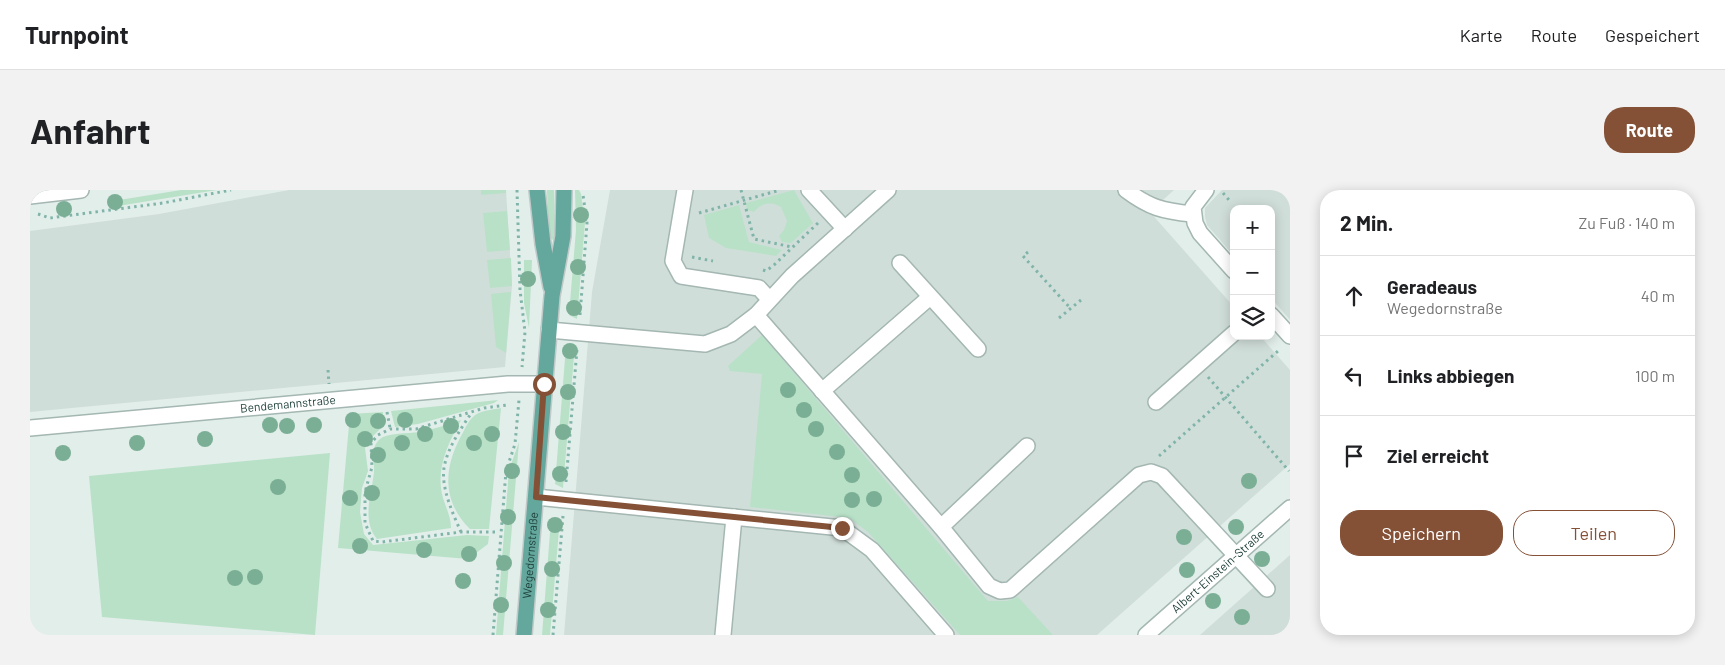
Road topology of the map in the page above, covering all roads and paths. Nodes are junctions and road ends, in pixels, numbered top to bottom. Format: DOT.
graph roads {
  1 [pos="81,190"];
  2 [pos="230,190"];
  3 [pos="517,190"];
  4 [pos="537,190"];
  5 [pos="564,190"];
  6 [pos="581,190"];
  7 [pos="685,190"];
  8 [pos="741,190"];
  9 [pos="780,190"];
  10 [pos="809,190"];
  11 [pos="888,190"];
  12 [pos="1126,190"];
  13 [pos="1206,190"];
  14 [pos="30,196"];
  15 [pos="744,200"];
  16 [pos="30,212"];
  17 [pos="830,213"];
  18 [pos="681,214"];
  19 [pos="1192,214"];
  20 [pos="845,229"];
  21 [pos="792,248"];
  22 [pos="1028,252"];
  23 [pos="674,254"];
  24 [pos="720,262"];
  25 [pos="900,263"];
  26 [pos="1230,267"];
  27 [pos="757,269"];
  28 [pos="552,296"];
  29 [pos="930,297"];
  30 [pos="769,299"];
  31 [pos="1081,300"];
  32 [pos="1070,309"];
  33 [pos="756,314"];
  34 [pos="1059,318"];
  35 [pos="1275,319"];
  36 [pos="550,330"];
  37 [pos="1288,331"];
  38 [pos="578,333"];
  39 [pos="1230,335"];
  40 [pos="524,349"];
  41 [pos="978,350"];
  42 [pos="1278,351"];
  43 [pos="1197,364"];
  44 [pos="328,370"];
  45 [pos="544,384"];
  46 [pos="329,387"];
  47 [pos="822,391"];
  48 [pos="1224,397"];
  49 [pos="1156,402"];
  50 [pos="507,405"];
  51 [pos="470,413"];
  52 [pos="518,417"];
  53 [pos="30,428"];
  54 [pos="1027,446"];
  55 [pos="1289,471"];
  56 [pos="1138,475"];
  57 [pos="536,497"];
  58 [pos="564,500"];
  59 [pos="1290,508"];
  60 [pos="734,517"];
  61 [pos="941,527"];
  62 [pos="461,532"];
  63 [pos="494,532"];
  64 [pos="1237,554"];
  65 [pos="1267,589"];
  66 [pos="493,635"];
  67 [pos="524,635"];
  68 [pos="553,635"];
  69 [pos="722,635"];
  70 [pos="946,635"];
  71 [pos="1146,635"];
  1 -- 14 [label="street"];
  2 -- 16 [label="path"];
  3 -- 40 [label="path"];
  4 -- 28 [label="main road, Wegedornstraße"];
  5 -- 28 [label="main road, Wegedornstraße"];
  6 -- 38 [label="path"];
  7 -- 18 [label="street"];
  8 -- 15 [label="path"];
  9 -- 15 [label="path"];
  10 -- 17 [label="street"];
  11 -- 20 [label="street"];
  12 -- 19 [label="street"];
  13 -- 19 [label="street"];
  15 -- 18 [label="path"];
  15 -- 21 [label="path"];
  17 -- 20 [label="street"];
  17 -- 21 [label="path"];
  18 -- 23 [label="street"];
  19 -- 26 [label="street"];
  20 -- 30 [label="street"];
  21 -- 27 [label="path"];
  22 -- 32 [label="path"];
  23 -- 24 [label="path"];
  23 -- 30 [label="street"];
  25 -- 29 [label="street"];
  28 -- 36 [label="main road, Wegedornstraße"];
  29 -- 41 [label="street"];
  29 -- 47 [label="street"];
  30 -- 33 [label="street"];
  31 -- 32 [label="path"];
  32 -- 34 [label="path"];
  33 -- 38 [label="street"];
  33 -- 47 [label="street"];
  35 -- 37 [label="street"];
  36 -- 38 [label="street"];
  36 -- 45 [label="main road, Wegedornstraße"];
  38 -- 58 [label="path"];
  39 -- 43 [label="street"];
  42 -- 48 [label="path"];
  43 -- 48 [label="path"];
  43 -- 49 [label="street"];
  44 -- 46 [label="path"];
  45 -- 53 [label="street, Bendemannstraße"];
  45 -- 57 [label="main road, Wegedornstraße"];
  47 -- 61 [label="street"];
  48 -- 55 [label="path"];
  48 -- 56 [label="path"];
  50 -- 51 [label="path"];
  51 -- 62 [label="path"];
  51 -- 62 [label="path"];
  52 -- 66 [label="path"];
  54 -- 61 [label="street"];
  56 -- 61 [label="street"];
  56 -- 64 [label="street"];
  57 -- 58 [label="street"];
  57 -- 67 [label="main road, Wegedornstraße"];
  58 -- 60 [label="street"];
  58 -- 68 [label="path"];
  59 -- 64 [label="street, Albert-Einstein-Straße"];
  60 -- 69 [label="street"];
  60 -- 70 [label="street"];
  62 -- 63 [label="path"];
  64 -- 65 [label="street"];
  64 -- 71 [label="street, Albert-Einstein-Straße"];
}
